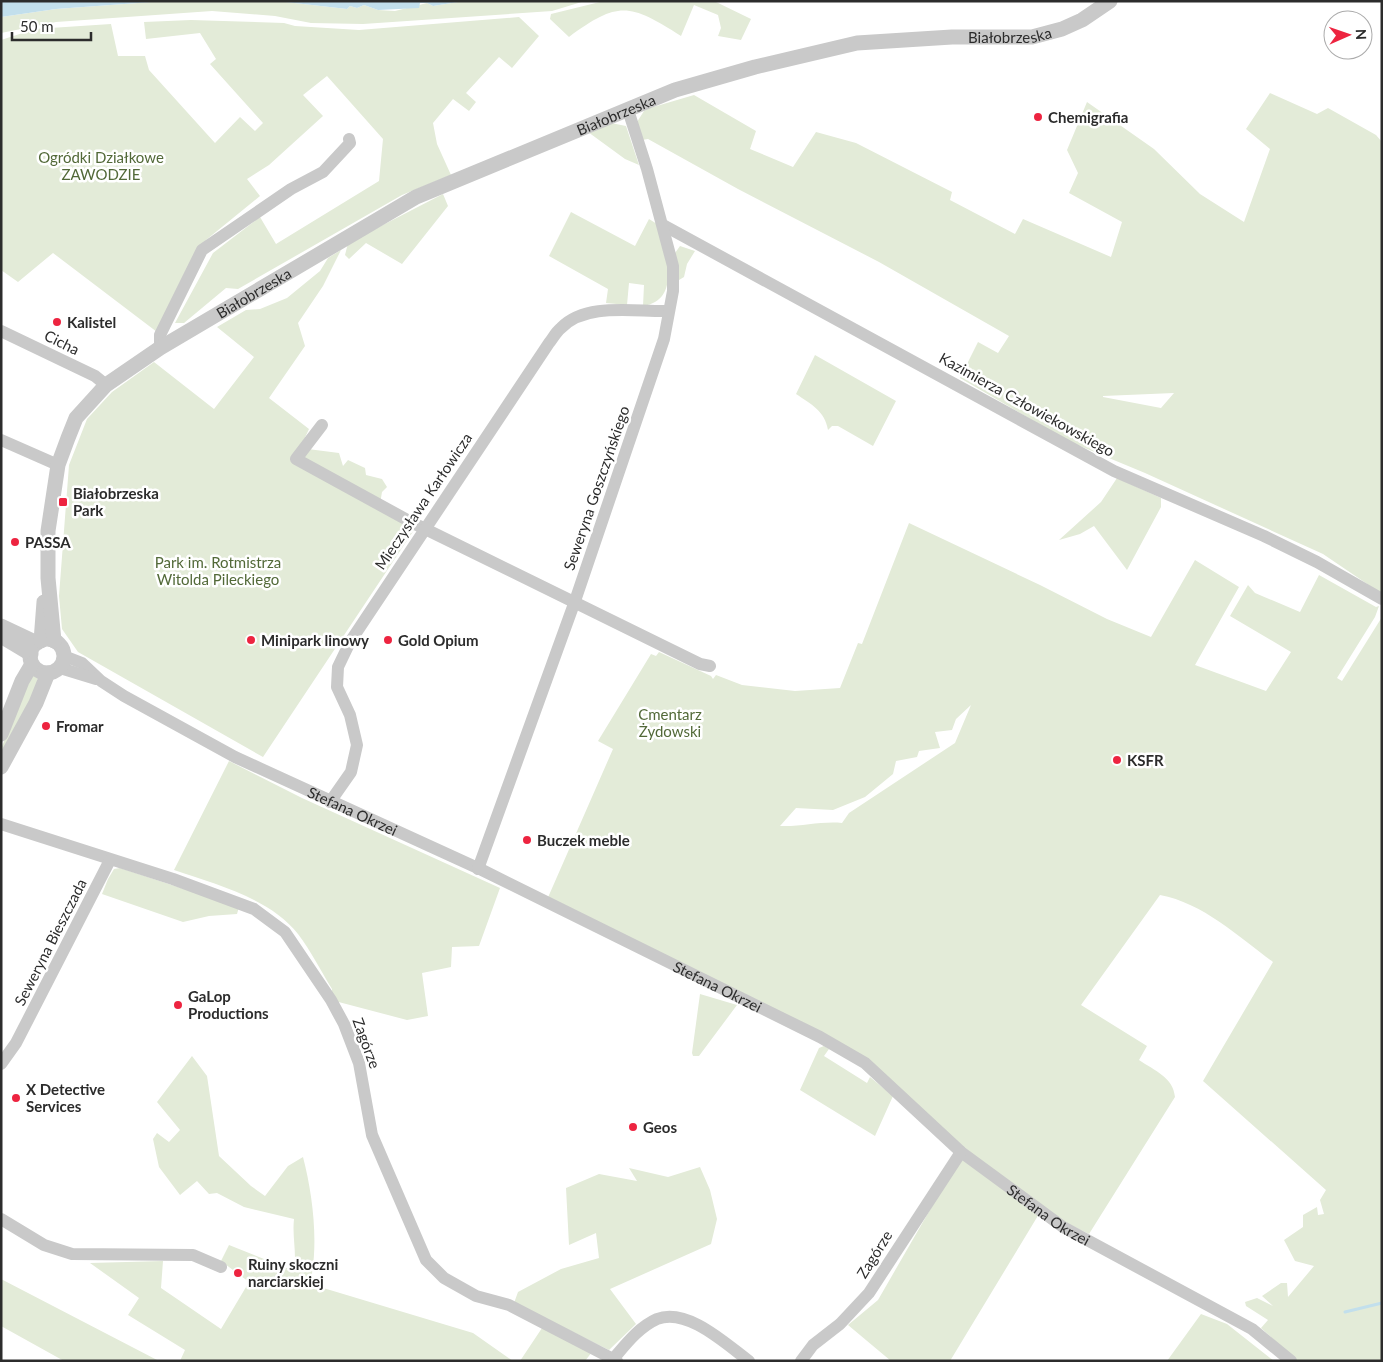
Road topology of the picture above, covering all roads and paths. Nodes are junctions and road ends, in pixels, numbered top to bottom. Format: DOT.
graph roads {
  1 [pos="1110,1"];
  2 [pos="628,110"];
  3 [pos="349,139"];
  4 [pos="663,225"];
  5 [pos="668,311"];
  6 [pos="1,331"];
  7 [pos="160,348"];
  8 [pos="106,385"];
  9 [pos="322,425"];
  10 [pos="1,440"];
  11 [pos="58,465"];
  12 [pos="424,527"];
  13 [pos="48,578"];
  14 [pos="1382,599"];
  15 [pos="575,601"];
  16 [pos="42,620"];
  17 [pos="1,626"];
  18 [pos="18,633"];
  19 [pos="1,636"];
  20 [pos="39,649"];
  21 [pos="57,666"];
  22 [pos="710,666"];
  23 [pos="1,734"];
  24 [pos="1,767"];
  25 [pos="330,802"];
  26 [pos="1,824"];
  27 [pos="110,860"];
  28 [pos="478,869"];
  29 [pos="1,1064"];
  30 [pos="961,1152"];
  31 [pos="1,1219"];
  32 [pos="221,1267"];
  33 [pos="616,1360"];
  34 [pos="749,1361"];
  35 [pos="802,1361"];
  36 [pos="1291,1361"];
  1 -- 2 [label="street, Białobrzeska"];
  2 -- 4 [label="street, Seweryna Goszczyńskiego"];
  2 -- 7 [label="street, Białobrzeska"];
  3 -- 7 [label="street"];
  4 -- 5 [label="street, Seweryna Goszczyńskiego"];
  4 -- 14 [label="street, Kazimierza Człowiekowskiego"];
  5 -- 12 [label="street, Mieczysława Karłowicza"];
  5 -- 15 [label="street, Seweryna Goszczyńskiego"];
  6 -- 8 [label="street, Cicha"];
  7 -- 8 [label="street, Białobrzeska"];
  8 -- 11 [label="street, Białobrzeska"];
  9 -- 12 [label="street"];
  10 -- 11 [label="street"];
  11 -- 13 [label="street, Białobrzeska"];
  12 -- 15 [label="street"];
  12 -- 25 [label="street, Mieczysława Karłowicza"];
  13 -- 16 [label="street, Białobrzeska"];
  13 -- 20 [label="street, Białobrzeska"];
  15 -- 22 [label="street"];
  15 -- 28 [label="street, Seweryna Goszczyńskiego"];
  16 -- 18 [label="street"];
  16 -- 20 [label="street, Białobrzeska"];
  17 -- 18 [label="street"];
  18 -- 20 [label="street"];
  19 -- 20 [label="street"];
  20 -- 21 [label="street"];
  20 -- 21 [label="street"];
  20 -- 23 [label="street"];
  21 -- 24 [label="street"];
  21 -- 25 [label="street, Stefana Okrzei"];
  25 -- 28 [label="street, Stefana Okrzei"];
  26 -- 27 [label="street, Zagórze"];
  27 -- 29 [label="street, Seweryna Bieszczada"];
  27 -- 33 [label="street, Zagórze"];
  28 -- 30 [label="street, Stefana Okrzei"];
  30 -- 35 [label="street, Zagórze"];
  30 -- 36 [label="street, Stefana Okrzei"];
  31 -- 32 [label="street"];
  33 -- 34 [label="street, Zagórze"];
}
